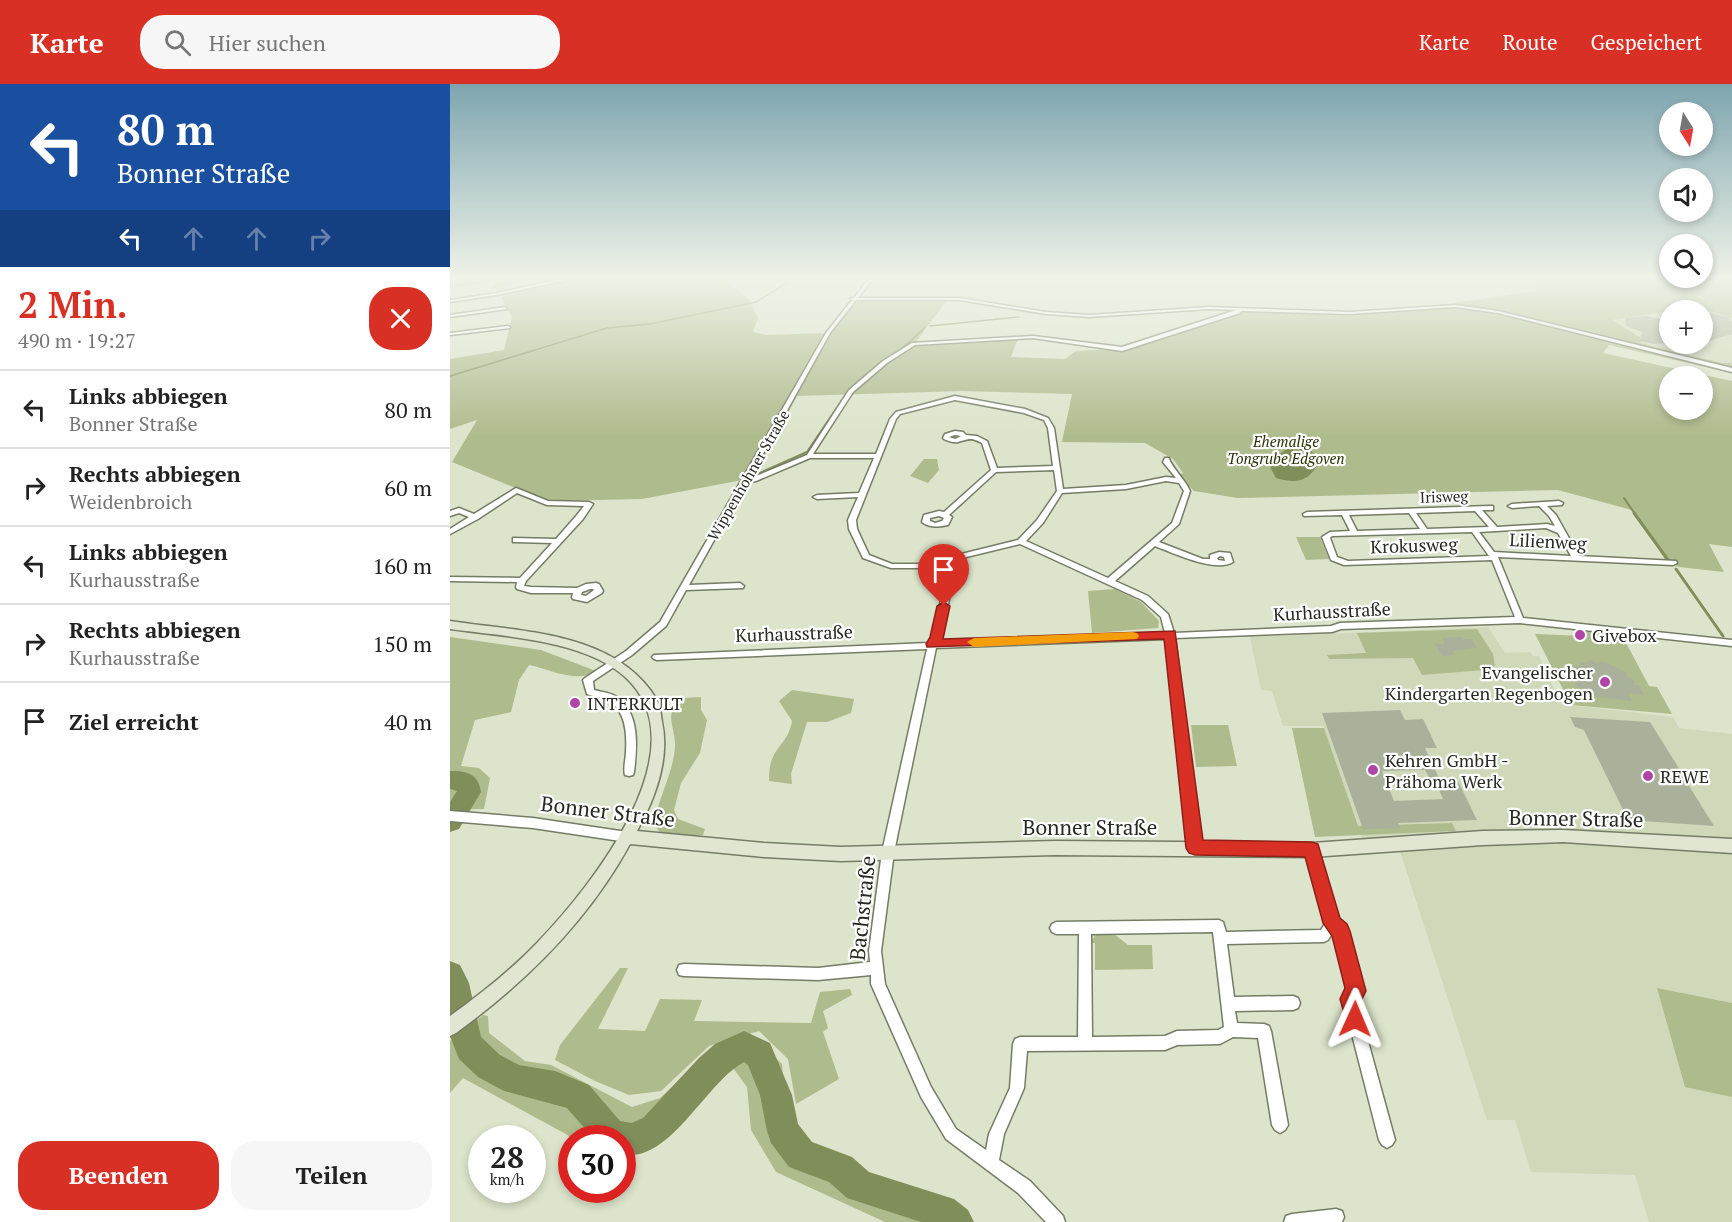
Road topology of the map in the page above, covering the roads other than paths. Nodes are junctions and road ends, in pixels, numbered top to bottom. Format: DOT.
graph roads {
  1 [pos="491,329"];
  2 [pos="831,329"];
  3 [pos="1184,329"];
  4 [pos="1567,329"];
  5 [pos="450,334"];
  6 [pos="1732,370"];
  7 [pos="964,437"];
  8 [pos="809,456"];
  9 [pos="879,456"];
  10 [pos="1167,459"];
  11 [pos="1056,468"];
  12 [pos="994,470"];
  13 [pos="745,481"];
  14 [pos="1182,481"];
  15 [pos="1060,491"];
  16 [pos="863,495"];
  17 [pos="818,496"];
  18 [pos="1559,503"];
  19 [pos="1541,504"];
  20 [pos="1512,506"];
  21 [pos="1490,508"];
  22 [pos="1477,509"];
  23 [pos="1412,511"];
  24 [pos="1345,513"];
  25 [pos="450,514"];
  26 [pos="1307,514"];
  27 [pos="945,515"];
  28 [pos="475,517"];
  29 [pos="1495,529"];
  30 [pos="1474,530"];
  31 [pos="1425,531"];
  32 [pos="1561,531"];
  33 [pos="450,532"];
  34 [pos="1355,534"];
  35 [pos="516,540"];
  36 [pos="558,541"];
  37 [pos="1020,542"];
  38 [pos="1154,543"];
  39 [pos="1494,556"];
  40 [pos="1232,558"];
  41 [pos="1334,558"];
  42 [pos="1577,559"];
  43 [pos="1671,563"];
  44 [pos="450,579"];
  45 [pos="522,580"];
  46 [pos="1110,581"];
  47 [pos="740,586"];
  48 [pos="684,588"];
  49 [pos="947,590"];
  50 [pos="578,591"];
  51 [pos="1520,620"];
  52 [pos="450,626"];
  53 [pos="1170,634"];
  54 [pos="1732,643"];
  55 [pos="932,644"];
  56 [pos="657,657"];
  57 [pos="614,663"];
  58 [pos="629,772"];
  59 [pos="450,816"];
  60 [pos="627,837"];
  61 [pos="1732,846"];
  62 [pos="1195,848"];
  63 [pos="1312,850"];
  64 [pos="888,852"];
  65 [pos="1332,923"];
  66 [pos="1056,928"];
  67 [pos="1085,928"];
  68 [pos="1220,938"];
  69 [pos="875,968"];
  70 [pos="684,969"];
  71 [pos="1293,1003"];
  72 [pos="1228,1004"];
  73 [pos="450,1027"];
  74 [pos="1231,1030"];
  75 [pos="1085,1043"];
  76 [pos="1280,1125"];
  77 [pos="1387,1140"];
  78 [pos="991,1162"];
  79 [pos="1336,1217"];
  80 [pos="1057,1222"];
  81 [pos="1292,1222"];
  1 -- 5 [label="street"];
  2 -- 13 [label="street, Wippenhohner Straße"];
  3 -- 8 [label="street"];
  4 -- 6 [label="street"];
  7 -- 12 [label="street"];
  8 -- 9 [label="street"];
  8 -- 13 [label="street"];
  9 -- 11 [label="street"];
  9 -- 16 [label="street"];
  10 -- 14 [label="street"];
  11 -- 12 [label="street"];
  11 -- 15 [label="street"];
  12 -- 27 [label="street"];
  13 -- 48 [label="street, Wippenhohner Straße"];
  14 -- 15 [label="street"];
  14 -- 38 [label="street"];
  15 -- 37 [label="street"];
  16 -- 17 [label="street"];
  16 -- 37 [label="street"];
  18 -- 19 [label="street"];
  19 -- 20 [label="street"];
  19 -- 32 [label="street"];
  21 -- 22 [label="street, Irisweg"];
  22 -- 23 [label="street, Irisweg"];
  22 -- 29 [label="street, Irisweg"];
  23 -- 24 [label="street, Irisweg"];
  23 -- 31 [label="street, Irisweg"];
  24 -- 26 [label="street, Irisweg"];
  24 -- 34 [label="street"];
  25 -- 28 [label="street"];
  28 -- 33 [label="street"];
  28 -- 36 [label="street"];
  29 -- 30 [label="street, Irisweg"];
  29 -- 32 [label="street, Irisweg"];
  30 -- 31 [label="street, Irisweg"];
  30 -- 39 [label="street, Irisweg"];
  31 -- 34 [label="street, Irisweg"];
  32 -- 42 [label="street"];
  34 -- 41 [label="street, Irisweg"];
  35 -- 36 [label="street"];
  36 -- 45 [label="street"];
  37 -- 46 [label="street"];
  38 -- 40 [label="street"];
  38 -- 46 [label="street"];
  39 -- 41 [label="street, Krokusweg"];
  39 -- 42 [label="street, Lilienweg"];
  39 -- 51 [label="street, Lilienweg"];
  42 -- 43 [label="street, Lilienweg"];
  44 -- 45 [label="street"];
  45 -- 50 [label="street"];
  46 -- 53 [label="street"];
  47 -- 48 [label="street"];
  48 -- 57 [label="street, Wippenhohner Straße"];
  49 -- 55 [label="street"];
  51 -- 53 [label="street, Kurhausstraße"];
  51 -- 54 [label="street, Kurhausstraße"];
  52 -- 57 [label="main road"];
  53 -- 55 [label="street, Kurhausstraße"];
  53 -- 62 [label="street"];
  55 -- 56 [label="street, Kurhausstraße"];
  55 -- 64 [label="street, Bachstraße"];
  57 -- 58 [label="street, Wippenhohner Straße"];
  57 -- 60 [label="main road"];
  59 -- 60 [label="street, Bonner Straße"];
  60 -- 64 [label="main road, Bonner Straße"];
  60 -- 73 [label="main road"];
  61 -- 63 [label="main road, Bonner Straße"];
  62 -- 63 [label="main road, Bonner Straße"];
  62 -- 64 [label="main road, Bonner Straße"];
  63 -- 65 [label="street"];
  64 -- 69 [label="street, Bachstraße"];
  65 -- 68 [label="street"];
  65 -- 77 [label="street"];
  66 -- 67 [label="street"];
  67 -- 68 [label="street"];
  67 -- 75 [label="street"];
  68 -- 72 [label="street"];
  69 -- 70 [label="street"];
  69 -- 78 [label="street, Bachstraße"];
  71 -- 72 [label="street"];
  72 -- 74 [label="street"];
  74 -- 75 [label="street"];
  74 -- 76 [label="street"];
  75 -- 78 [label="street"];
  78 -- 80 [label="street, Bachstraße"];
  79 -- 81 [label="street"];
}
